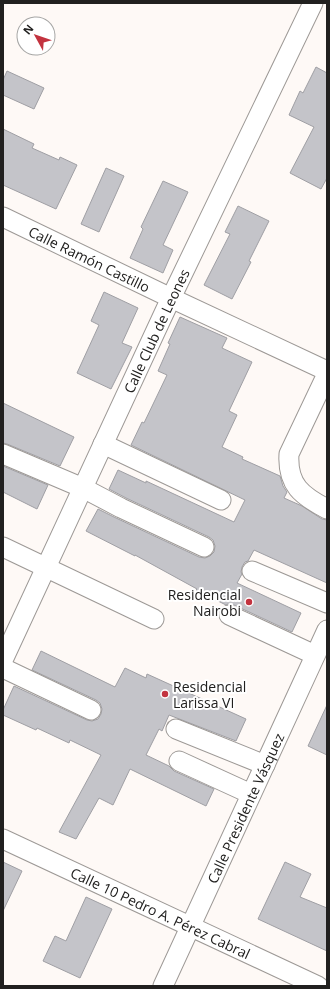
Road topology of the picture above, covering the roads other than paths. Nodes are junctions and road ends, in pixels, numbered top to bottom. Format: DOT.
graph roads {
  1 [pos="313,3"];
  2 [pos="3,217"];
  3 [pos="171,298"];
  4 [pos="327,373"];
  5 [pos="103,444"];
  6 [pos="3,454"];
  7 [pos="83,488"];
  8 [pos="221,500"];
  9 [pos="327,509"];
  10 [pos="3,547"];
  11 [pos="204,547"];
  12 [pos="46,568"];
  13 [pos="252,571"];
  14 [pos="327,603"];
  15 [pos="229,615"];
  16 [pos="154,619"];
  17 [pos="327,630"];
  18 [pos="315,655"];
  19 [pos="3,660"];
  20 [pos="90,710"];
  21 [pos="176,729"];
  22 [pos="179,761"];
  23 [pos="265,765"];
  24 [pos="252,794"];
  25 [pos="3,839"];
  26 [pos="190,927"];
  27 [pos="162,986"];
  28 [pos="318,986"];
  1 -- 3 [label="street, Calle Club de Leones"];
  2 -- 3 [label="street, Calle Ramón Castillo"];
  3 -- 4 [label="street, Calle Ramón Castillo"];
  3 -- 5 [label="street, Calle Club de Leones"];
  4 -- 9 [label="street"];
  5 -- 7 [label="street, Calle Club de Leones"];
  5 -- 8 [label="street"];
  6 -- 7 [label="street"];
  7 -- 11 [label="street"];
  7 -- 12 [label="street, Calle Club de Leones"];
  10 -- 12 [label="street"];
  12 -- 16 [label="street"];
  12 -- 19 [label="street, Calle Club de Leones"];
  13 -- 14 [label="street"];
  15 -- 18 [label="street"];
  17 -- 18 [label="street, Calle Presidente Vásquez"];
  18 -- 23 [label="street, Calle Presidente Vásquez"];
  19 -- 20 [label="street"];
  21 -- 23 [label="street"];
  22 -- 24 [label="street"];
  23 -- 24 [label="street, Calle Presidente Vásquez"];
  24 -- 26 [label="street, Calle Presidente Vásquez"];
  25 -- 26 [label="street, Calle 10 Pedro A. Pérez Cabral"];
  26 -- 27 [label="street, Calle Presidente Vásquez"];
  26 -- 28 [label="street, Calle 10 Pedro A. Pérez Cabral"];
}
